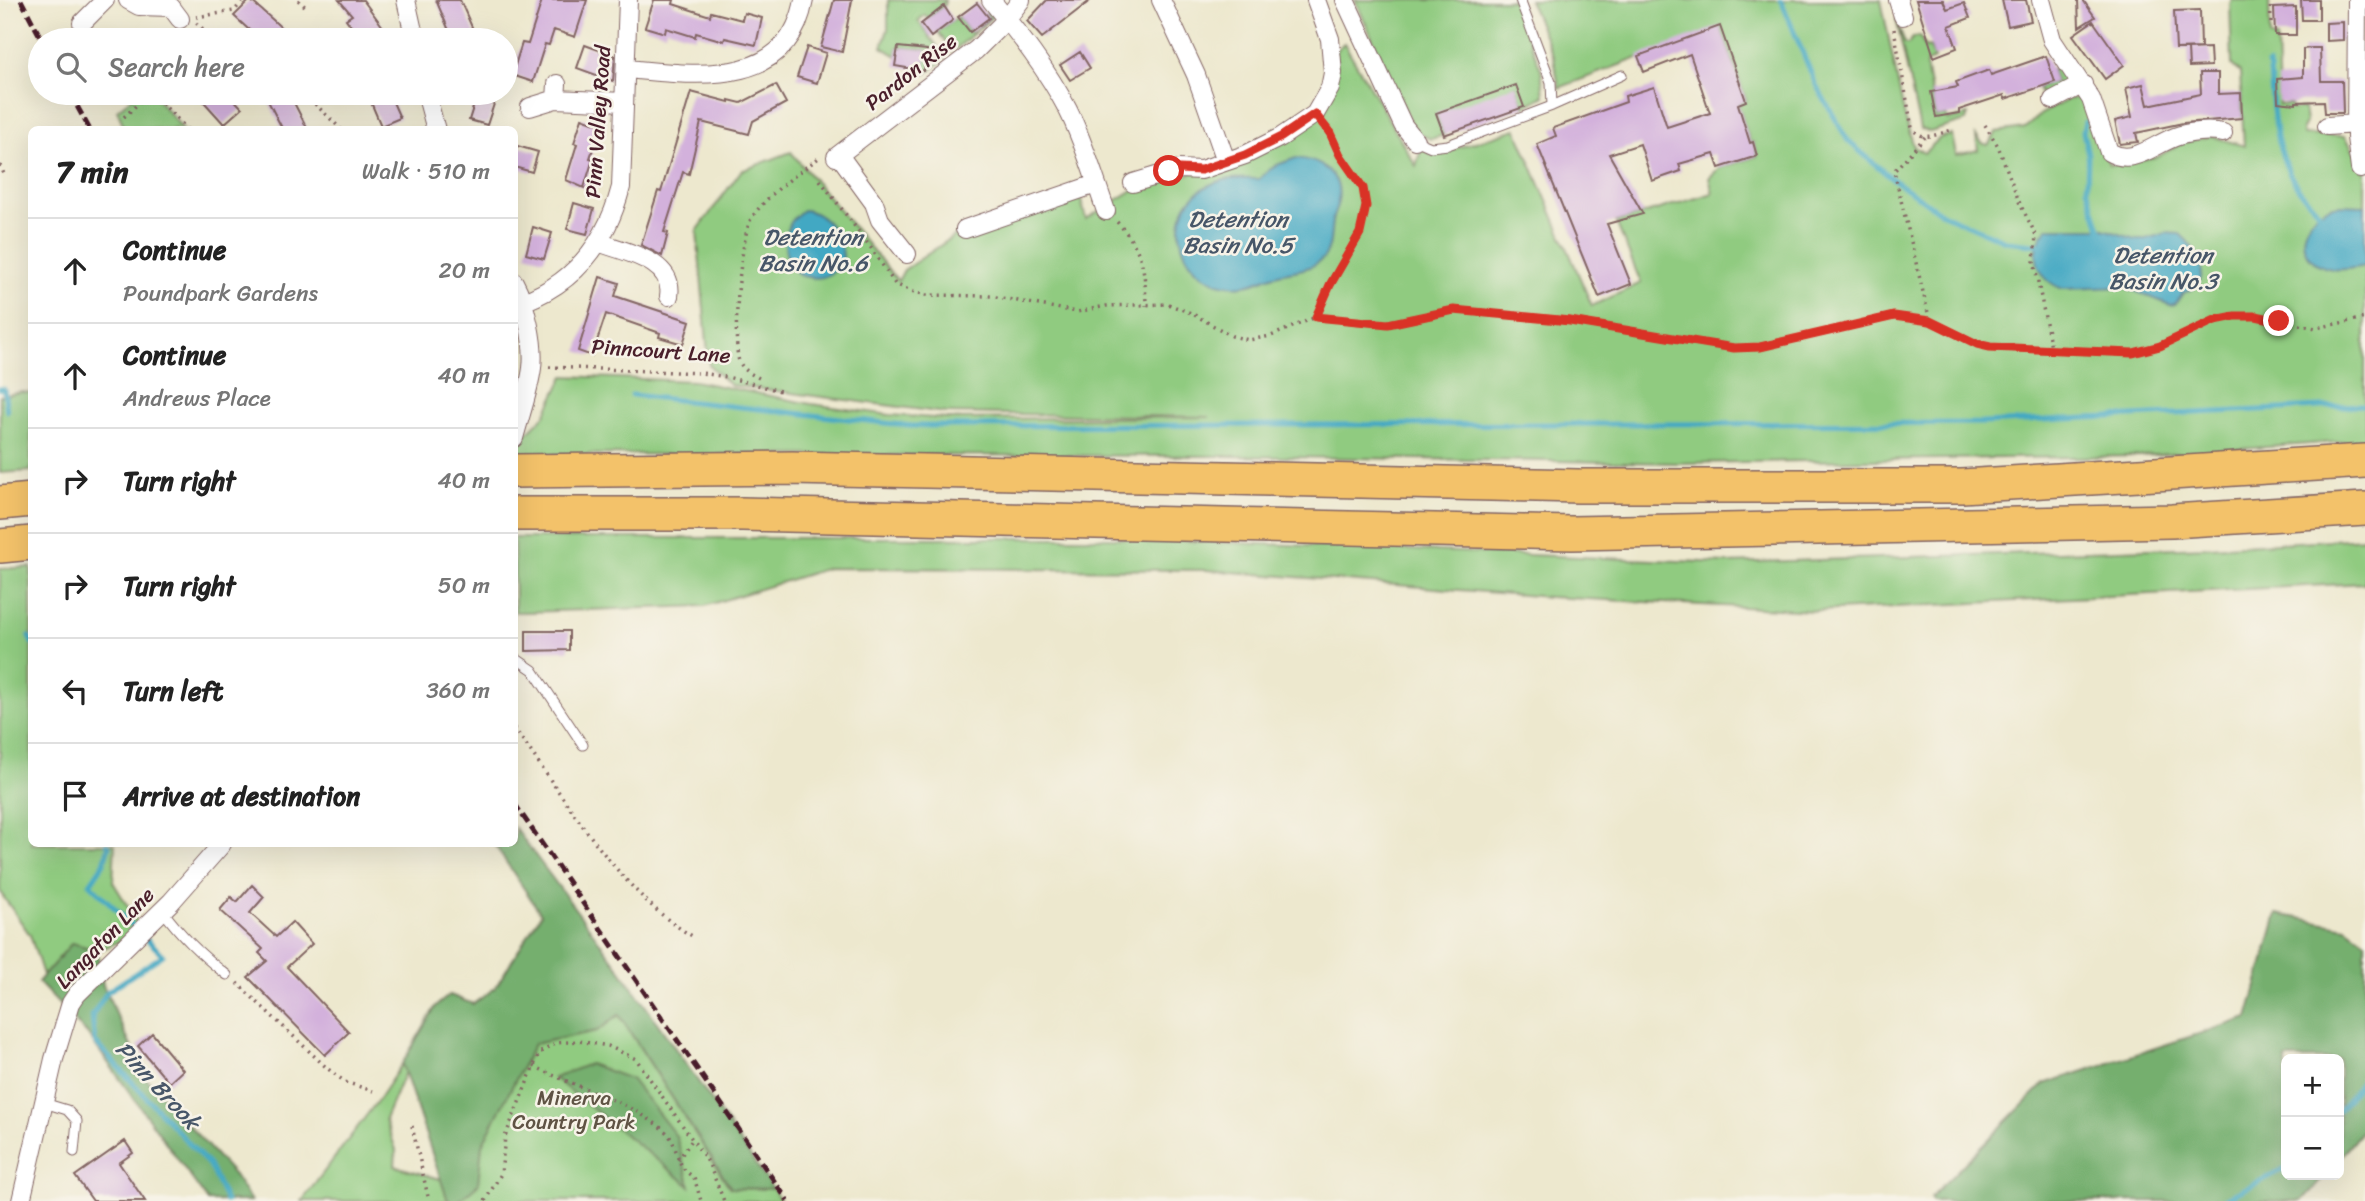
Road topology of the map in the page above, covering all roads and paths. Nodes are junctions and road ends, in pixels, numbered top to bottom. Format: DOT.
graph roads {
  1 [pos="105,0"];
  2 [pos="128,0"];
  3 [pos="244,0"];
  4 [pos="298,0"];
  5 [pos="406,0"];
  6 [pos="628,0"];
  7 [pos="804,0"];
  8 [pos="991,0"];
  9 [pos="1021,0"];
  10 [pos="1161,0"];
  11 [pos="1316,0"];
  12 [pos="1345,0"];
  13 [pos="1520,0"];
  14 [pos="2041,0"];
  15 [pos="2270,0"];
  16 [pos="2357,0"];
  17 [pos="308,9"];
  18 [pos="1898,14"];
  19 [pos="180,19"];
  20 [pos="1006,20"];
  21 [pos="82,23"];
  22 [pos="2271,23"];
  23 [pos="174,28"];
  24 [pos="202,28"];
  25 [pos="412,28"];
  26 [pos="626,69"];
  27 [pos="1622,75"];
  28 [pos="2082,84"];
  29 [pos="2053,100"];
  30 [pos="624,102"];
  31 [pos="137,105"];
  32 [pos="162,105"];
  33 [pos="316,105"];
  34 [pos="429,105"];
  35 [pos="1552,106"];
  36 [pos="530,107"];
  37 [pos="1315,114"];
  38 [pos="124,117"];
  39 [pos="1985,125"];
  40 [pos="184,126"];
  41 [pos="337,126"];
  42 [pos="435,126"];
  43 [pos="2327,126"];
  44 [pos="1952,130"];
  45 [pos="2223,133"];
  46 [pos="2359,134"];
  47 [pos="1925,137"];
  48 [pos="1415,140"];
  49 [pos="1226,161"];
  50 [pos="0,165"];
  51 [pos="809,165"];
  52 [pos="2360,169"];
  53 [pos="4,174"];
  54 [pos="820,180"];
  55 [pos="1133,183"];
  56 [pos="1096,184"];
  57 [pos="1106,211"];
  58 [pos="965,229"];
  59 [pos="598,242"];
  60 [pos="907,254"];
  61 [pos="518,291"];
  62 [pos="669,296"];
  63 [pos="523,302"];
  64 [pos="1146,306"];
  65 [pos="1316,317"];
  66 [pos="2365,318"];
  67 [pos="1930,321"];
  68 [pos="2050,348"];
  69 [pos="533,366"];
  70 [pos="759,378"];
  71 [pos="784,392"];
  72 [pos="518,423"];
  73 [pos="2365,461"];
  74 [pos="518,471"];
  75 [pos="28,500"];
  76 [pos="0,503"];
  77 [pos="2365,509"];
  78 [pos="518,514"];
  79 [pos="28,543"];
  80 [pos="0,546"];
  81 [pos="518,660"];
  82 [pos="518,734"];
  83 [pos="583,745"];
  84 [pos="219,847"];
  85 [pos="163,911"];
  86 [pos="692,936"];
  87 [pos="227,975"];
  88 [pos="534,1066"];
  89 [pos="373,1091"];
  90 [pos="44,1102"];
  91 [pos="412,1126"];
  92 [pos="692,1140"];
  93 [pos="74,1153"];
  94 [pos="678,1160"];
  95 [pos="21,1201"];
  96 [pos="429,1201"];
  97 [pos="485,1201"];
  98 [pos="701,1201"];
  99 [pos="724,1201"];
  1 -- 21 [label="street"];
  2 -- 19 [label="street"];
  3 -- 24 [label="path"];
  4 -- 17 [label="path"];
  5 -- 25 [label="street"];
  6 -- 26 [label="street, Pinn Valley Road"];
  7 -- 26 [label="street"];
  8 -- 20 [label="street"];
  9 -- 20 [label="street, Pardon Rise"];
  10 -- 49 [label="street"];
  11 -- 37 [label="street"];
  12 -- 48 [label="street"];
  13 -- 35 [label="lane"];
  14 -- 28 [label="street"];
  15 -- 22 [label="path"];
  16 -- 46 [label="street"];
  18 -- 47 [label="path"];
  19 -- 23 [label="path"];
  20 -- 56 [label="street"];
  20 -- 60 [label="street, Pardon Rise"];
  26 -- 30 [label="street, Pinn Valley Road"];
  27 -- 35 [label="lane"];
  28 -- 29 [label="street"];
  28 -- 45 [label="street"];
  30 -- 36 [label="street"];
  30 -- 59 [label="street, Pinn Valley Road"];
  31 -- 38 [label="path"];
  32 -- 40 [label="path"];
  33 -- 41 [label="path"];
  34 -- 42 [label="street"];
  35 -- 48 [label="lane"];
  37 -- 49 [label="street"];
  37 -- 65 [label="path"];
  39 -- 68 [label="path"];
  43 -- 46 [label="street"];
  44 -- 47 [label="path"];
  46 -- 52 [label="street"];
  47 -- 67 [label="path"];
  49 -- 55 [label="street"];
  50 -- 53 [label="path"];
  51 -- 70 [label="path"];
  54 -- 64 [label="path"];
  56 -- 57 [label="street"];
  56 -- 58 [label="street"];
  57 -- 64 [label="path"];
  59 -- 62 [label="street"];
  59 -- 63 [label="street, Pinn Valley Road"];
  61 -- 63 [label="street"];
  63 -- 69 [label="street"];
  64 -- 65 [label="path"];
  65 -- 67 [label="path"];
  66 -- 68 [label="path"];
  67 -- 68 [label="path"];
  69 -- 71 [label="path, Pinncourt Lane"];
  69 -- 72 [label="street"];
  73 -- 74 [label="highway"];
  75 -- 76 [label="highway"];
  77 -- 78 [label="highway"];
  79 -- 80 [label="highway"];
  81 -- 83 [label="lane"];
  82 -- 86 [label="path"];
  84 -- 85 [label="street, Langaton Lane"];
  85 -- 87 [label="lane"];
  85 -- 90 [label="street, Langaton Lane"];
  87 -- 89 [label="path"];
  88 -- 92 [label="path"];
  88 -- 94 [label="path"];
  88 -- 97 [label="path"];
  90 -- 93 [label="lane"];
  90 -- 95 [label="street, Langaton Lane"];
  91 -- 96 [label="path"];
  92 -- 94 [label="path"];
  92 -- 99 [label="path"];
  94 -- 98 [label="path"];
}
